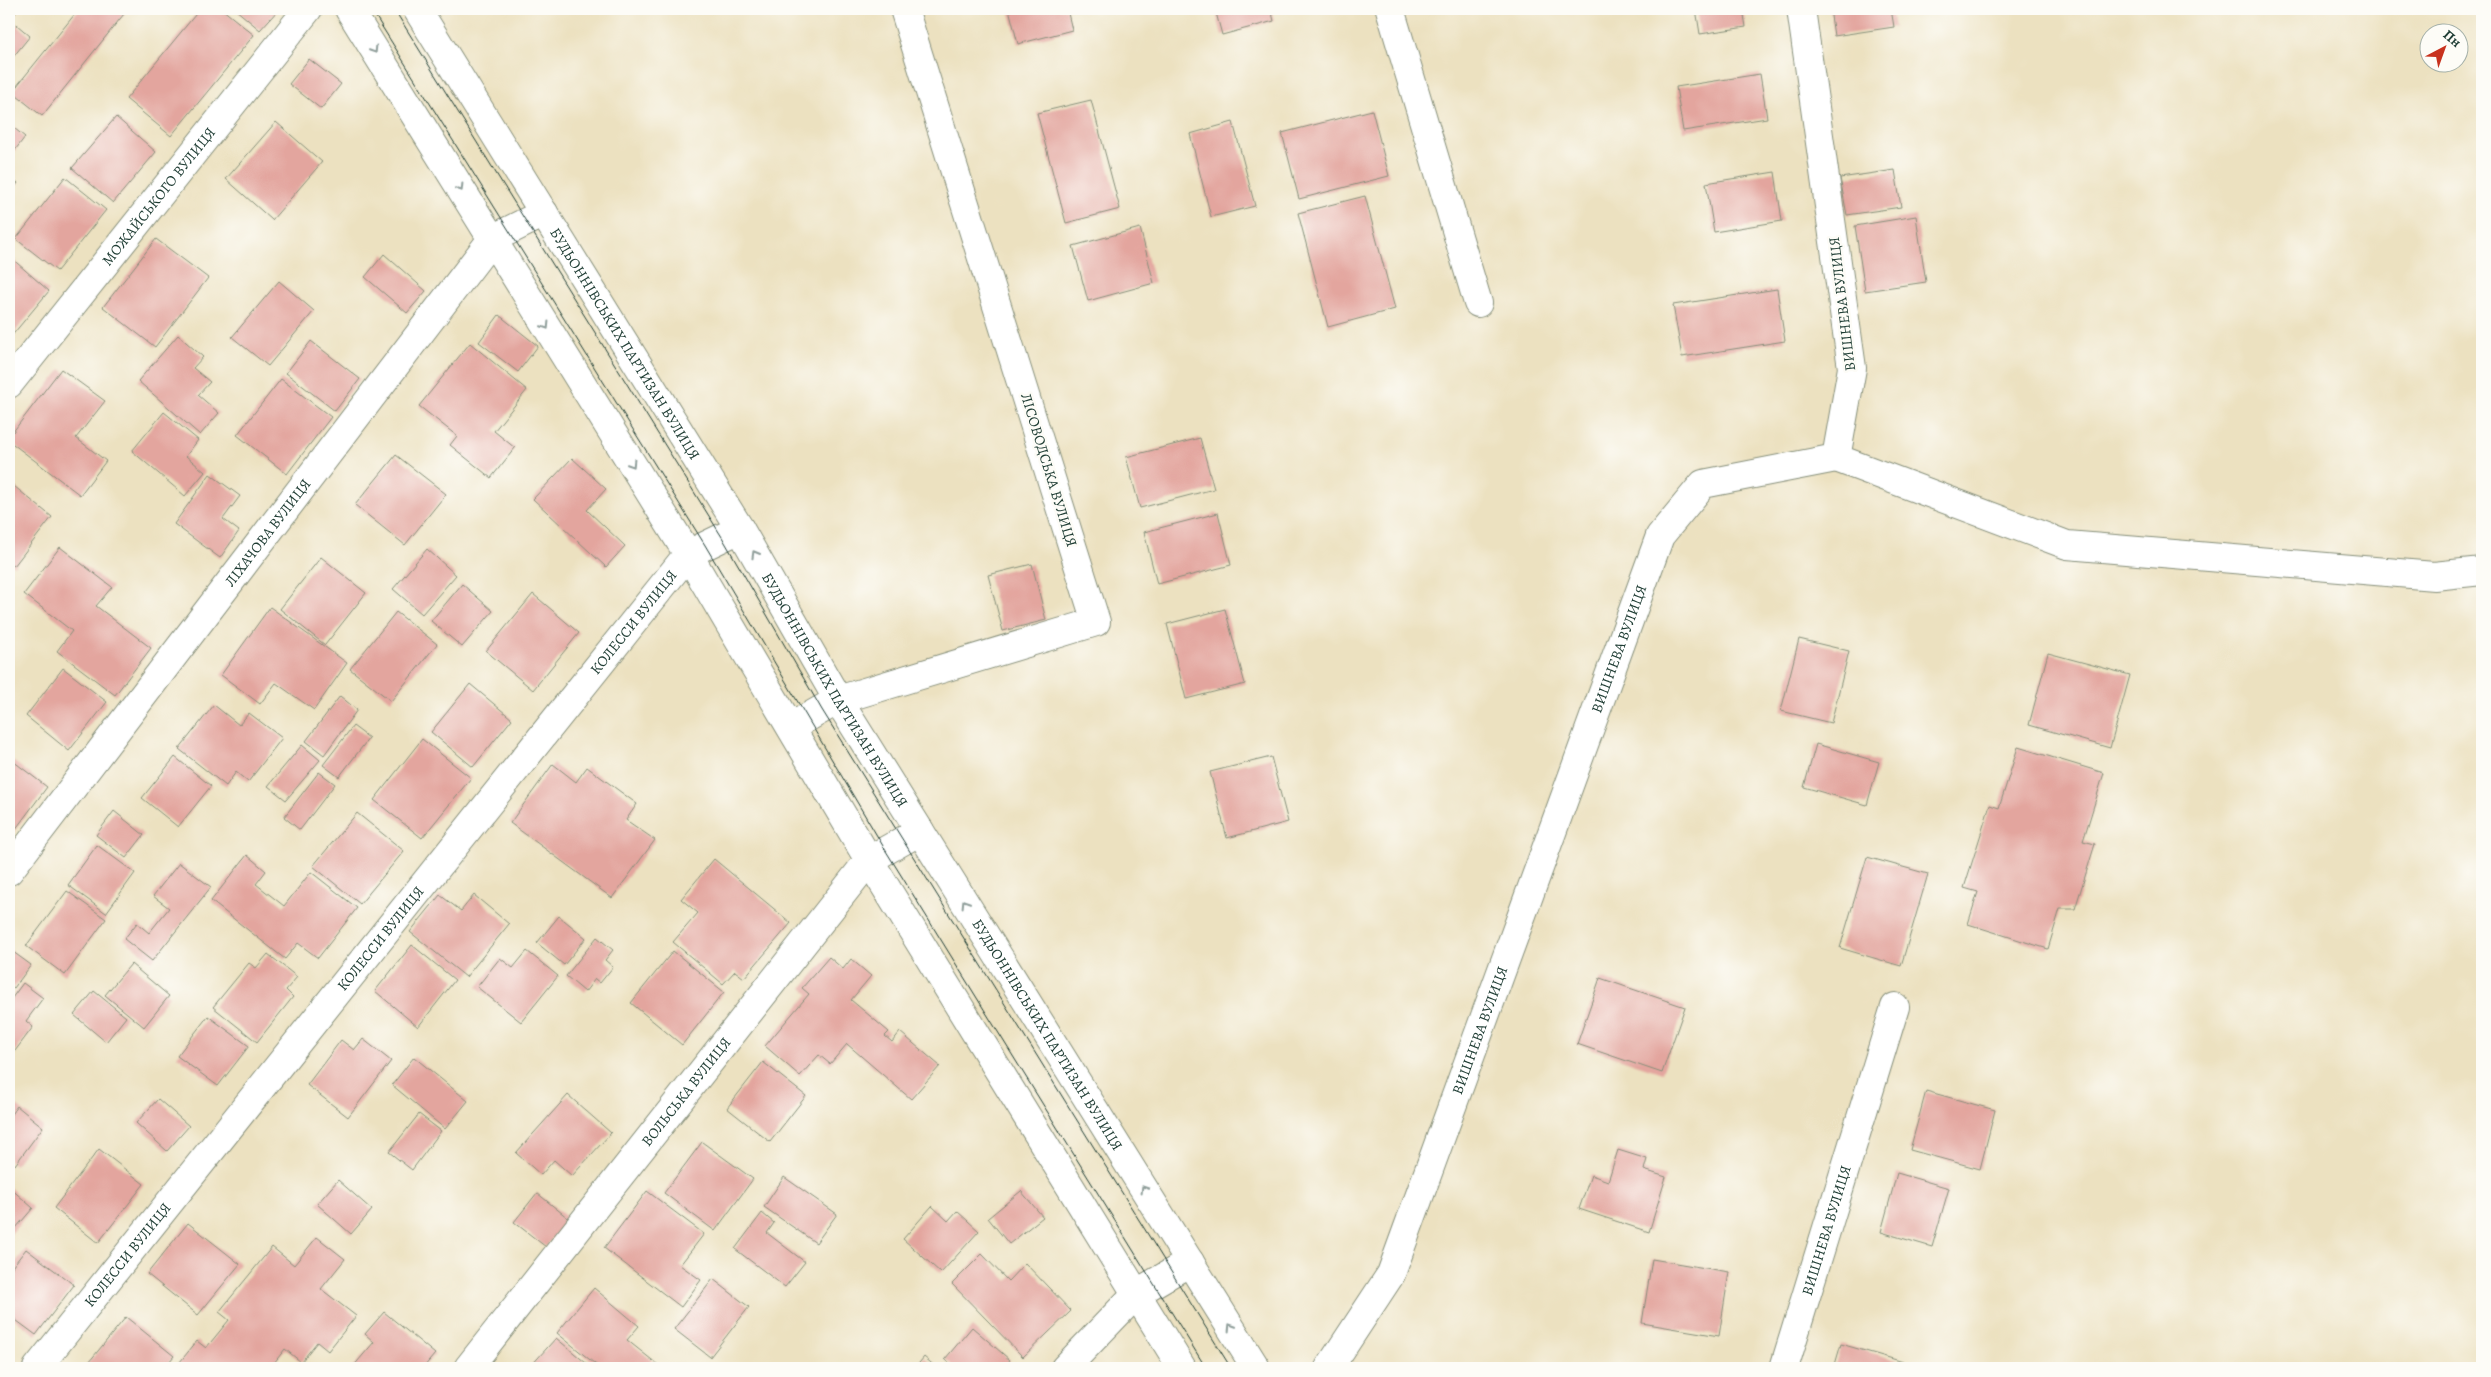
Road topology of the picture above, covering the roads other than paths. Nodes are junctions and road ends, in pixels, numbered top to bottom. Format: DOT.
graph roads {
  1 [pos="308,9"];
  2 [pos="348,9"];
  3 [pos="416,9"];
  4 [pos="904,9"];
  5 [pos="1390,9"];
  6 [pos="1801,9"];
  7 [pos="544,213"];
  8 [pos="492,239"];
  9 [pos="1478,303"];
  10 [pos="9,384"];
  11 [pos="1836,458"];
  12 [pos="740,528"];
  13 [pos="688,554"];
  14 [pos="2482,571"];
  15 [pos="838,700"];
  16 [pos="791,728"];
  17 [pos="920,831"];
  18 [pos="869,860"];
  19 [pos="9,871"];
  20 [pos="1895,1008"];
  21 [pos="1190,1262"];
  22 [pos="1137,1293"];
  23 [pos="37,1368"];
  24 [pos="468,1368"];
  25 [pos="1065,1368"];
  26 [pos="1182,1368"];
  27 [pos="1256,1368"];
  28 [pos="1329,1368"];
  29 [pos="1784,1368"];
  1 -- 10 [label="street, МОЖАЙСЬКОГО ВУЛИЦЯ"];
  2 -- 8 [label="street, one-way"];
  3 -- 7 [label="street, БУДЬОННІВСЬКИХ ПАРТИЗАН ВУЛИЦЯ"];
  4 -- 15 [label="street, ЛІСОВОДСЬКА ВУЛИЦЯ"];
  5 -- 9 [label="street"];
  6 -- 11 [label="street, ВИШНЕВА ВУЛИЦЯ"];
  7 -- 8 [label="street, ЛІХАЧОВА ВУЛИЦЯ"];
  7 -- 12 [label="street, БУДЬОННІВСЬКИХ ПАРТИЗАН ВУЛИЦЯ"];
  8 -- 13 [label="street, one-way"];
  8 -- 19 [label="street, ЛІХАЧОВА ВУЛИЦЯ"];
  11 -- 14 [label="street"];
  11 -- 28 [label="street, ВИШНЕВА ВУЛИЦЯ"];
  12 -- 13 [label="street, КОЛЕССИ ВУЛИЦЯ"];
  15 -- 12 [label="street, БУДЬОННІВСЬКИХ ПАРТИЗАН ВУЛИЦЯ, one-way"];
  13 -- 16 [label="street"];
  13 -- 23 [label="street, КОЛЕССИ ВУЛИЦЯ"];
  15 -- 16 [label="street, ЛІСОВОДСЬКА ВУЛИЦЯ"];
  15 -- 17 [label="street, БУДЬОННІВСЬКИХ ПАРТИЗАН ВУЛИЦЯ"];
  16 -- 18 [label="street"];
  17 -- 18 [label="street, ВОЛЬСЬКА ВУЛИЦЯ"];
  21 -- 17 [label="street, БУДЬОННІВСЬКИХ ПАРТИЗАН ВУЛИЦЯ, one-way"];
  18 -- 22 [label="street"];
  18 -- 24 [label="street, ВОЛЬСЬКА ВУЛИЦЯ"];
  20 -- 29 [label="street, ВИШНЕВА ВУЛИЦЯ"];
  21 -- 22 [label="street"];
  27 -- 21 [label="street, БУДЬОННІВСЬКИХ ПАРТИЗАН ВУЛИЦЯ, one-way"];
  22 -- 25 [label="street"];
  22 -- 26 [label="street"];
}
